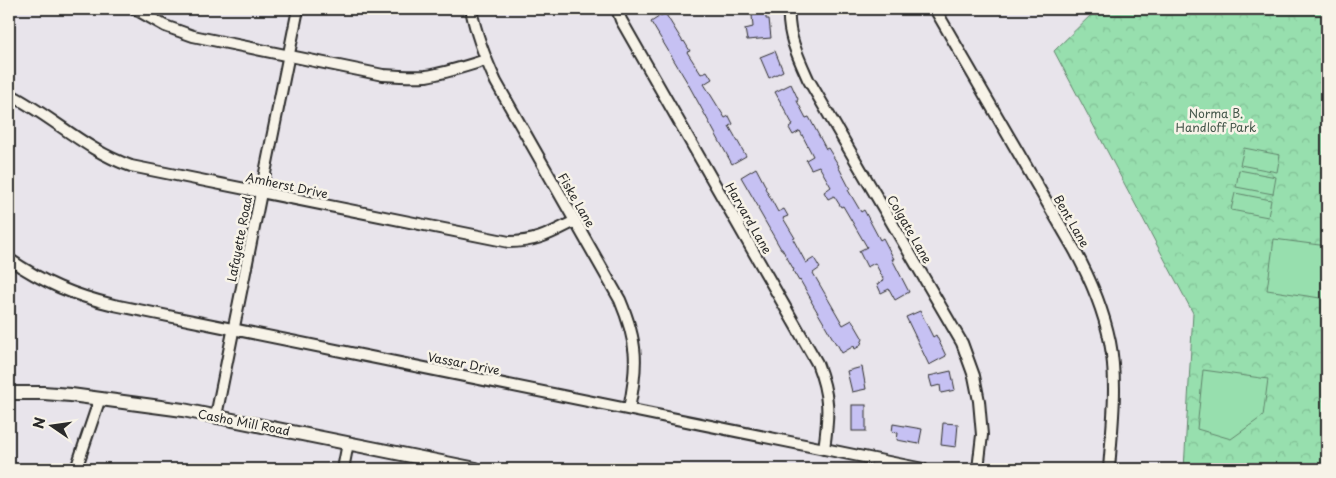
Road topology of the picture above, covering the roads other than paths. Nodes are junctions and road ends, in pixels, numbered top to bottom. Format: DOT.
graph roads {
  1 [pos="135,9"];
  2 [pos="298,9"];
  3 [pos="471,9"];
  4 [pos="617,9"];
  5 [pos="789,9"];
  6 [pos="935,9"];
  7 [pos="289,56"];
  8 [pos="486,60"];
  9 [pos="9,94"];
  10 [pos="261,192"];
  11 [pos="575,221"];
  12 [pos="9,259"];
  13 [pos="234,329"];
  14 [pos="9,393"];
  15 [pos="100,398"];
  16 [pos="629,409"];
  17 [pos="216,416"];
  18 [pos="348,444"];
  19 [pos="824,449"];
  20 [pos="76,469"];
  21 [pos="343,469"];
  22 [pos="476,469"];
  23 [pos="923,469"];
  24 [pos="978,469"];
  25 [pos="1109,469"];
  1 -- 7 [label="street"];
  2 -- 7 [label="street, Lafayette Road"];
  3 -- 8 [label="street, Fiske Lane"];
  4 -- 19 [label="street, Harvard Lane"];
  5 -- 24 [label="street, Colgate Lane"];
  6 -- 25 [label="street, Bent Lane"];
  7 -- 8 [label="street"];
  7 -- 10 [label="street, Lafayette Road"];
  8 -- 11 [label="street, Fiske Lane"];
  9 -- 10 [label="street, Amherst Drive"];
  10 -- 11 [label="street, Amherst Drive"];
  10 -- 13 [label="street, Lafayette Road"];
  11 -- 16 [label="street, Fiske Lane"];
  12 -- 13 [label="street, Vassar Drive"];
  13 -- 16 [label="street, Vassar Drive"];
  13 -- 17 [label="street, Lafayette Road"];
  14 -- 15 [label="street, Casho Mill Road"];
  15 -- 17 [label="street, Casho Mill Road"];
  15 -- 20 [label="street"];
  16 -- 19 [label="street, Vassar Drive"];
  17 -- 18 [label="street, Casho Mill Road"];
  18 -- 21 [label="street"];
  18 -- 22 [label="street, Casho Mill Road"];
  19 -- 23 [label="street, Vassar Drive"];
}
